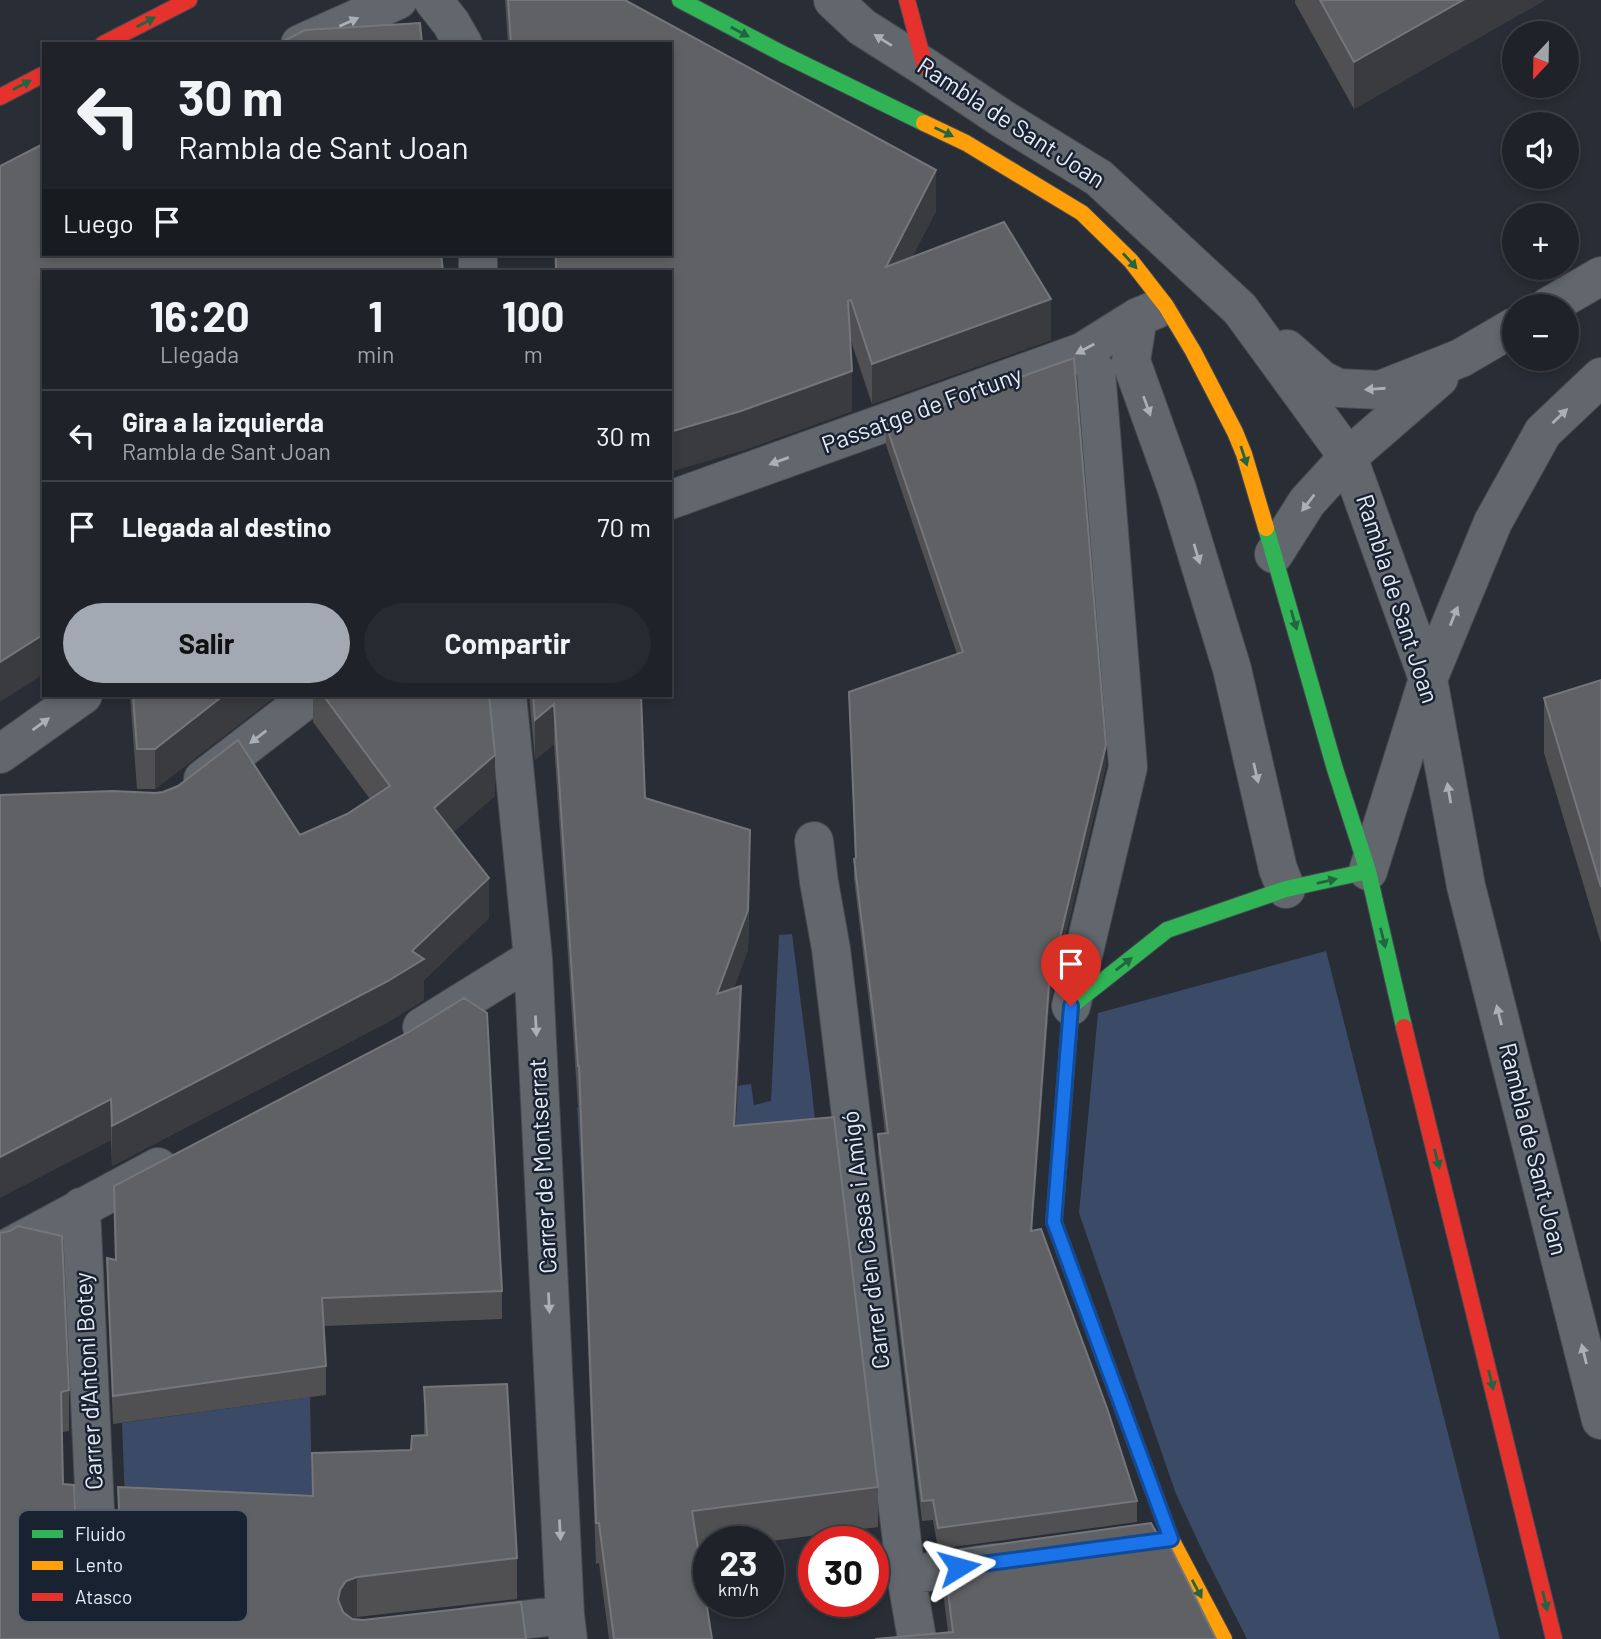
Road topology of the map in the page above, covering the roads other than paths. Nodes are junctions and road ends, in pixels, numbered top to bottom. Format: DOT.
graph roads {
  1 [pos="189,0"];
  2 [pos="398,0"];
  3 [pos="433,0"];
  4 [pos="680,0"];
  5 [pos="834,0"];
  6 [pos="907,0"];
  7 [pos="107,42"];
  8 [pos="304,42"];
  9 [pos="462,42"];
  10 [pos="925,66"];
  11 [pos="42,75"];
  12 [pos="0,96"];
  13 [pos="1601,276"];
  14 [pos="1570,294"];
  15 [pos="1240,309"];
  16 [pos="1152,311"];
  17 [pos="1502,334"];
  18 [pos="1461,358"];
  19 [pos="1096,371"];
  20 [pos="1601,377"];
  21 [pos="1348,457"];
  22 [pos="672,499"];
  23 [pos="1274,554"];
  24 [pos="1428,679"];
  25 [pos="80,697"];
  26 [pos="309,697"];
  27 [pos="506,697"];
  28 [pos="0,754"];
  29 [pos="176,801"];
  30 [pos="814,841"];
  31 [pos="1368,871"];
  32 [pos="1286,889"];
  33 [pos="533,958"];
  34 [pos="1071,1006"];
  35 [pos="388,1047"];
  36 [pos="187,1152"];
  37 [pos="81,1208"];
  38 [pos="0,1252"];
  39 [pos="1601,1420"];
  40 [pos="95,1510"];
  41 [pos="1171,1539"];
  42 [pos="1132,1544"];
  43 [pos="1026,1558"];
  44 [pos="906,1575"];
  45 [pos="566,1627"];
  46 [pos="442,1629"];
  47 [pos="917,1639"];
  48 [pos="1224,1639"];
  49 [pos="1554,1639"];
  7 -- 1 [label="main road, one-way"];
  8 -- 2 [label="street, one-way"];
  3 -- 9 [label="street"];
  4 -- 16 [label="main road, Rambla de Sant Joan, one-way"];
  10 -- 5 [label="street, Rambla de Sant Joan, one-way"];
  6 -- 10 [label="main road"];
  10 -- 15 [label="street, Rambla de Sant Joan"];
  12 -- 11 [label="main road, one-way"];
  13 -- 14 [label="street"];
  18 -- 15 [label="street, one-way"];
  15 -- 21 [label="street, Rambla de Sant Joan"];
  16 -- 22 [label="street, Passatge de Fortuny, one-way"];
  16 -- 23 [label="main road, Rambla de Sant Joan, one-way"];
  16 -- 32 [label="street, one-way"];
  17 -- 18 [label="street"];
  18 -- 21 [label="street"];
  19 -- 34 [label="street"];
  24 -- 20 [label="street, one-way"];
  21 -- 23 [label="street, one-way"];
  21 -- 24 [label="street, Rambla de Sant Joan"];
  23 -- 31 [label="main road, Rambla de Sant Joan, one-way"];
  24 -- 31 [label="street"];
  39 -- 24 [label="street, Rambla de Sant Joan, one-way"];
  28 -- 25 [label="street, one-way"];
  26 -- 29 [label="street, one-way"];
  27 -- 33 [label="street, Carrer de Montserrat"];
  30 -- 44 [label="street, Carrer d'en Casas i Amigó"];
  32 -- 31 [label="main road, one-way"];
  31 -- 49 [label="main road, Rambla de Sant Joan, one-way"];
  34 -- 32 [label="main road, one-way"];
  33 -- 35 [label="street"];
  33 -- 45 [label="street, Carrer de Montserrat, one-way"];
  34 -- 41 [label="main road"];
  36 -- 37 [label="street"];
  37 -- 38 [label="street"];
  37 -- 40 [label="street, Carrer d'Antoni Botey"];
  41 -- 42 [label="street"];
  41 -- 48 [label="main road, one-way"];
  43 -- 44 [label="street"];
  44 -- 47 [label="street, Carrer d'en Casas i Amigó"];
  45 -- 46 [label="street"];
}
